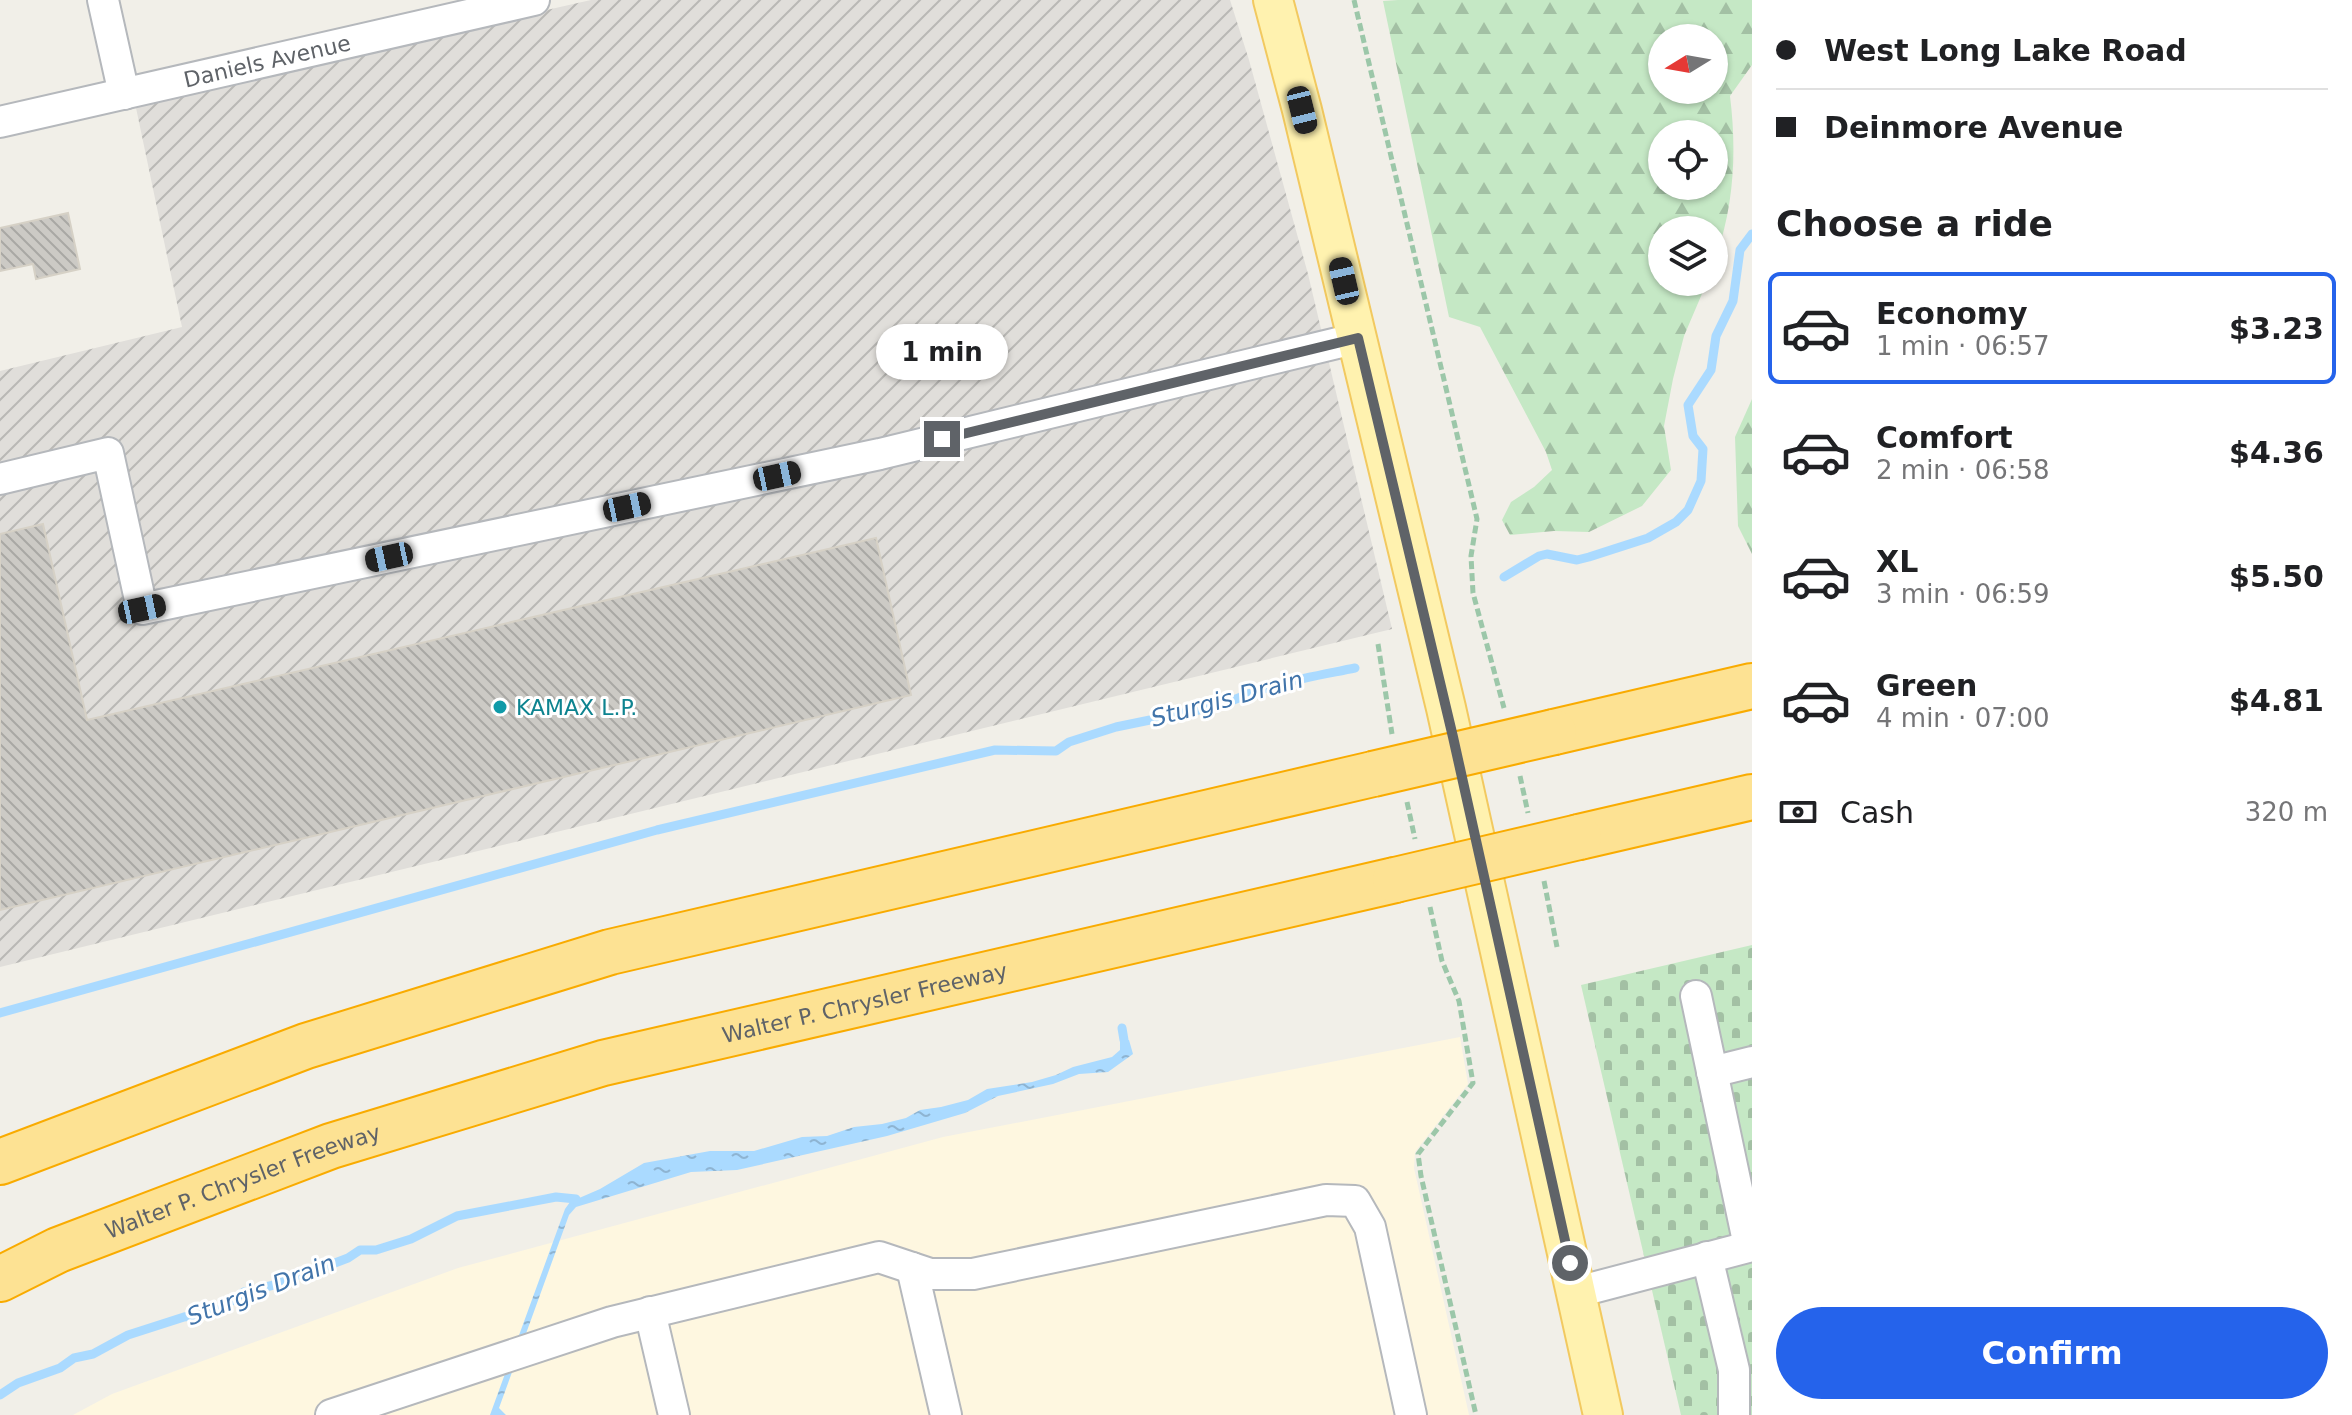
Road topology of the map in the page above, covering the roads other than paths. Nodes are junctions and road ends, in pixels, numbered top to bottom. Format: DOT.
graph roads {
  1 [pos="103,0"];
  2 [pos="534,0"];
  3 [pos="1273,0"];
  4 [pos="124,94"];
  5 [pos="0,122"];
  6 [pos="1358,338"];
  7 [pos="0,479"];
  8 [pos="1752,686"];
  9 [pos="1752,797"];
  10 [pos="1696,996"];
  11 [pos="1752,1062"];
  12 [pos="1712,1072"];
  13 [pos="0,1162"];
  14 [pos="1750,1246"];
  15 [pos="1707,1257"];
  16 [pos="912,1268"];
  17 [pos="0,1279"];
  18 [pos="1577,1292"];
  19 [pos="650,1312"];
  20 [pos="331,1415"];
  21 [pos="674,1415"];
  22 [pos="946,1415"];
  23 [pos="1411,1415"];
  24 [pos="1603,1415"];
  25 [pos="1734,1415"];
  1 -- 4 [label="street"];
  2 -- 4 [label="street, Daniels Avenue"];
  3 -- 6 [label="main road"];
  4 -- 5 [label="street, Daniels Avenue"];
  6 -- 7 [label="street"];
  6 -- 18 [label="main road"];
  8 -- 13 [label="highway, bridge"];
  9 -- 17 [label="highway, Walter P. Chrysler Freeway, bridge"];
  10 -- 12 [label="street"];
  11 -- 12 [label="street"];
  12 -- 14 [label="street"];
  14 -- 15 [label="street"];
  15 -- 18 [label="street"];
  15 -- 25 [label="street"];
  16 -- 19 [label="street"];
  16 -- 22 [label="street"];
  16 -- 23 [label="street"];
  18 -- 24 [label="main road"];
  19 -- 20 [label="street"];
  19 -- 21 [label="street"];
}
